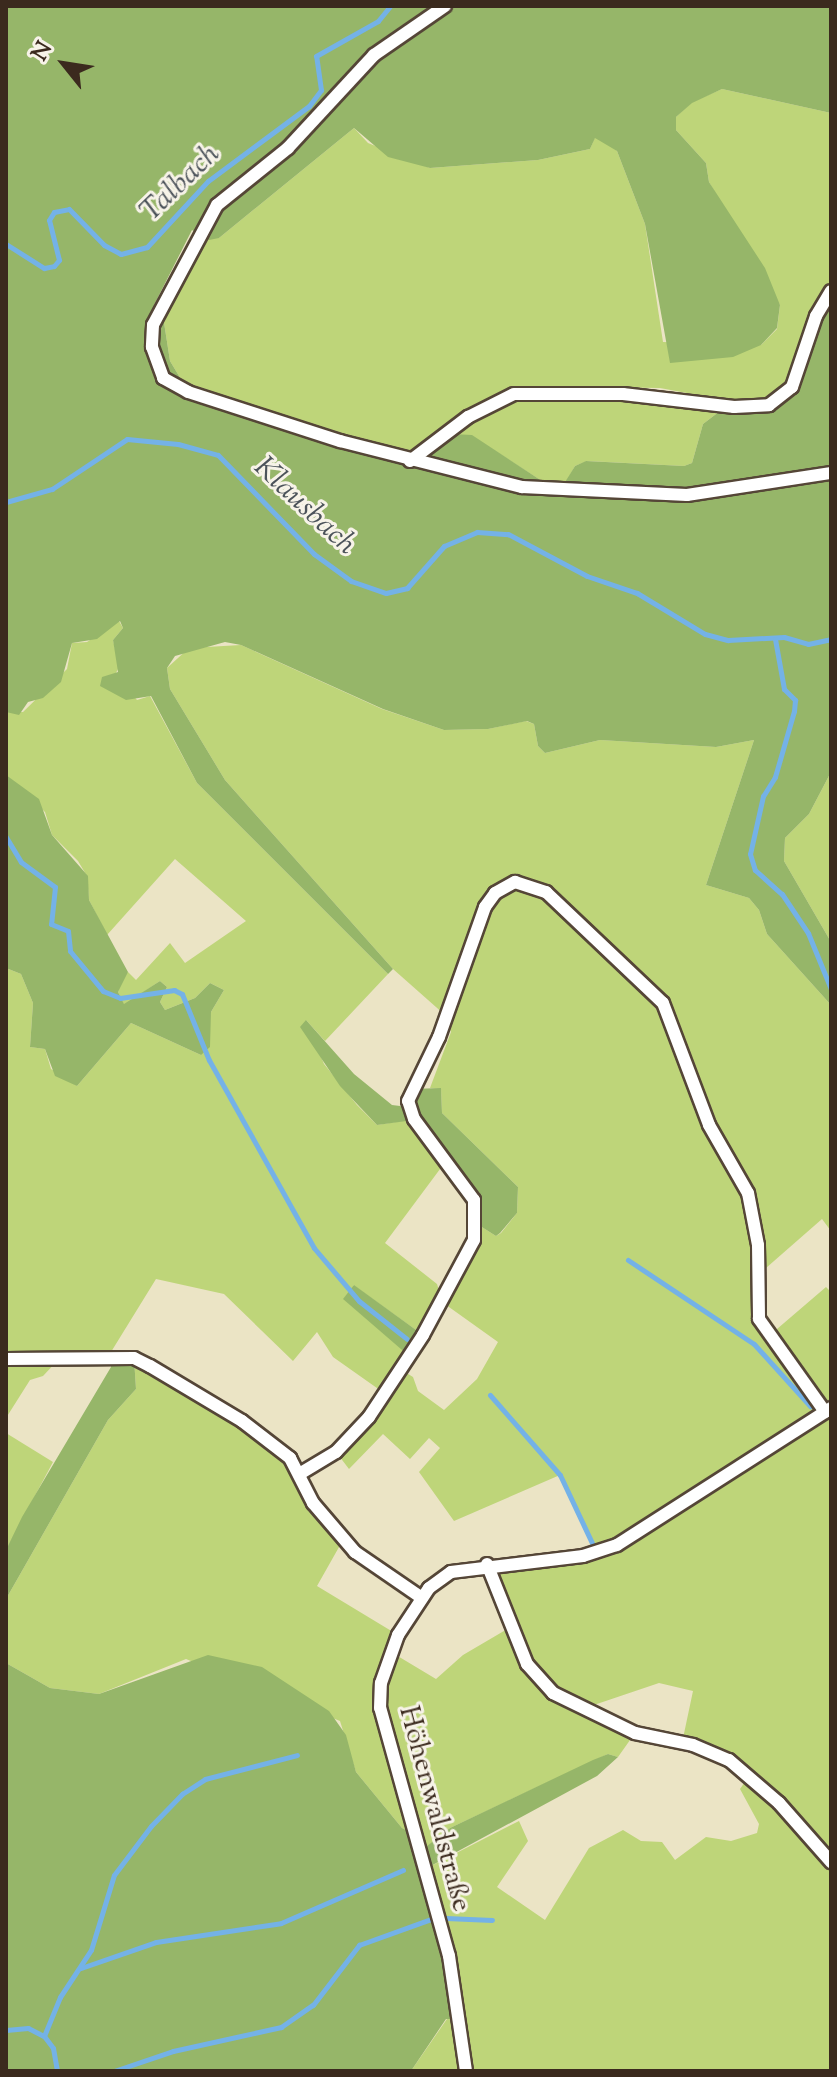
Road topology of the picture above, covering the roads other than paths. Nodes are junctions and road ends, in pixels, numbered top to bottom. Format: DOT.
graph roads {
  1 [pos="445,6"];
  2 [pos="831,291"];
  3 [pos="410,461"];
  4 [pos="831,473"];
  5 [pos="6,1359"];
  6 [pos="828,1410"];
  7 [pos="301,1473"];
  8 [pos="487,1564"];
  9 [pos="422,1598"];
  10 [pos="831,1862"];
  11 [pos="466,2071"];
  1 -- 3 [label="street"];
  2 -- 3 [label="street"];
  3 -- 4 [label="street"];
  5 -- 7 [label="street"];
  6 -- 7 [label="street"];
  6 -- 8 [label="street, Höhenwaldstraße"];
  7 -- 9 [label="street"];
  8 -- 9 [label="street, Höhenwaldstraße"];
  8 -- 10 [label="street"];
  9 -- 11 [label="street, Höhenwaldstraße"];
}
